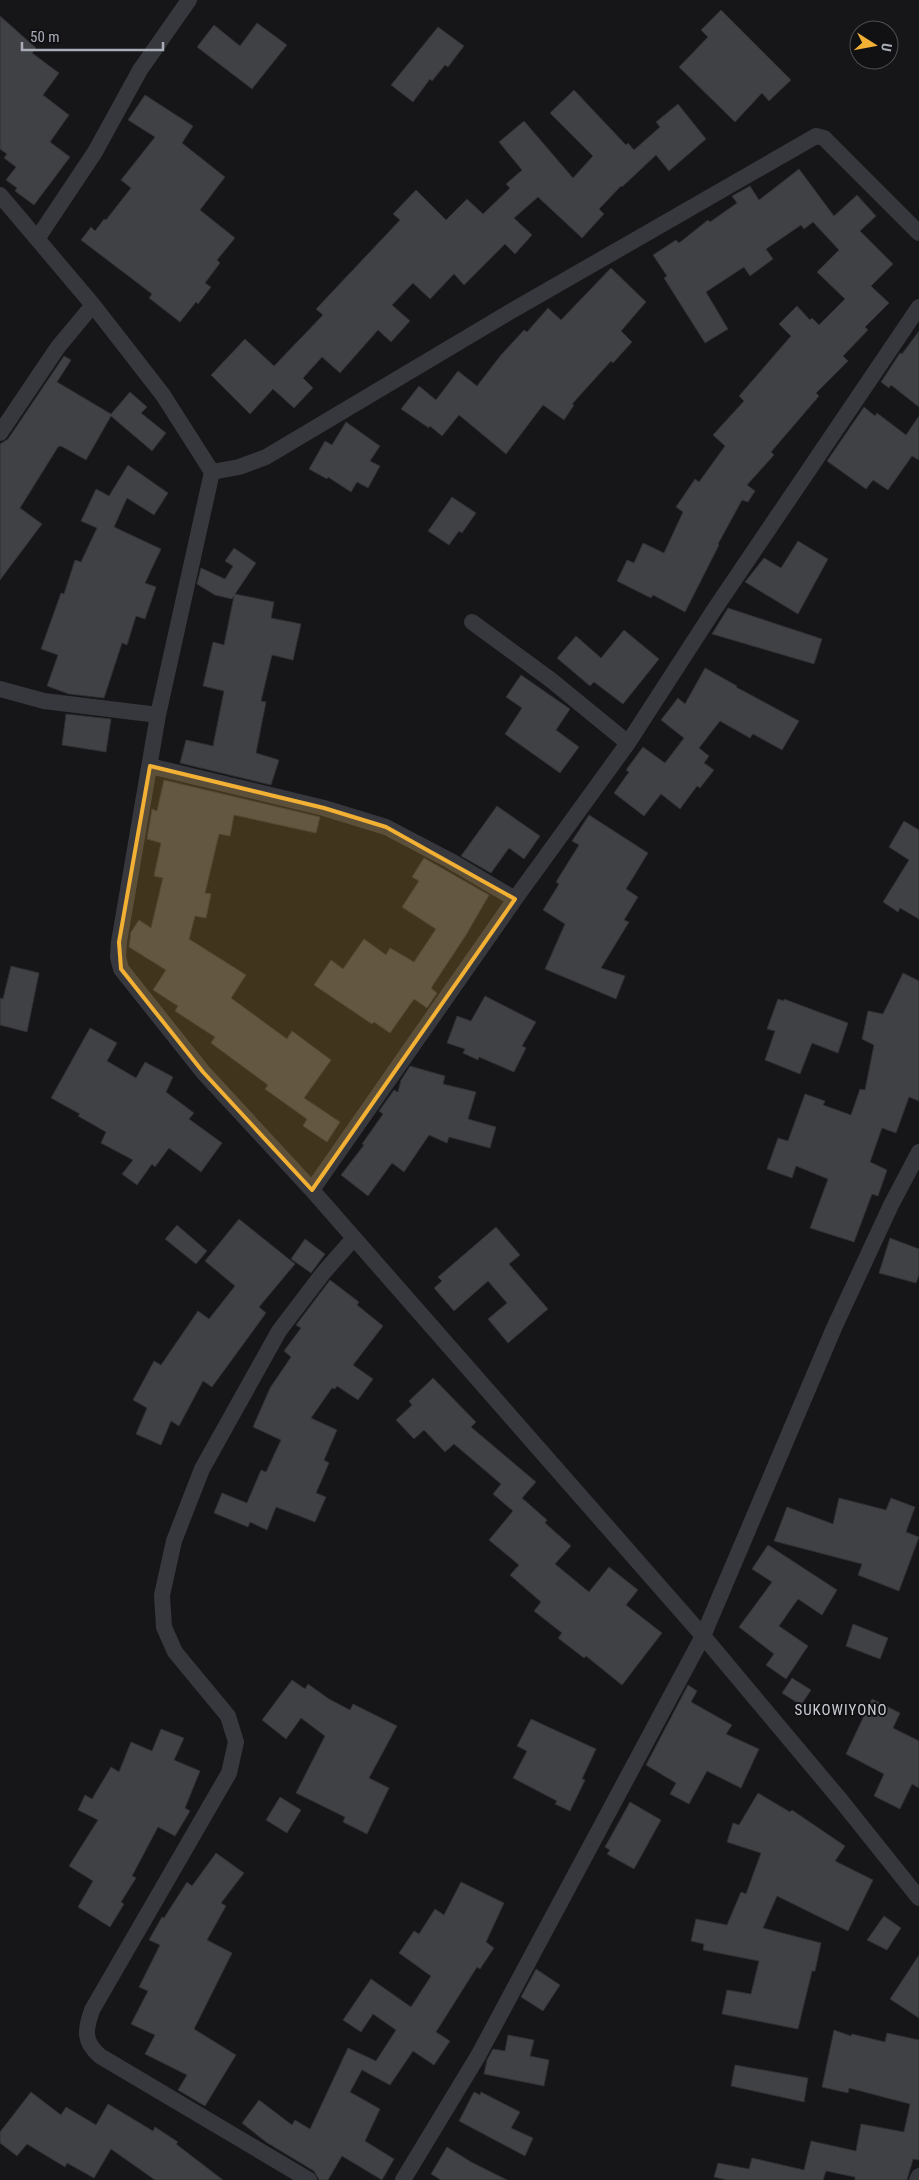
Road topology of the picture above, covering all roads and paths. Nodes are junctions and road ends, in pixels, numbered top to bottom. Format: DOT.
graph roads {
  1 [pos="189,0"];
  2 [pos="0,195"];
  3 [pos="919,233"];
  4 [pos="37,239"];
  5 [pos="93,305"];
  6 [pos="919,307"];
  7 [pos="0,433"];
  8 [pos="212,472"];
  9 [pos="472,622"];
  10 [pos="0,689"];
  11 [pos="158,716"];
  12 [pos="628,743"];
  13 [pos="150,766"];
  14 [pos="515,899"];
  15 [pos="919,1152"];
  16 [pos="312,1190"];
  17 [pos="354,1238"];
  18 [pos="703,1636"];
  19 [pos="919,1898"];
  20 [pos="919,2176"];
  21 [pos="309,2180"];
  22 [pos="403,2180"];
  23 [pos="917,2180"];
  1 -- 4 [label="street"];
  2 -- 4 [label="street"];
  3 -- 8 [label="street"];
  4 -- 5 [label="street"];
  5 -- 7 [label="street"];
  5 -- 8 [label="street"];
  6 -- 12 [label="street"];
  8 -- 11 [label="street"];
  9 -- 12 [label="street"];
  10 -- 11 [label="street"];
  11 -- 13 [label="street"];
  12 -- 14 [label="street"];
  13 -- 14 [label="street"];
  13 -- 16 [label="street"];
  14 -- 16 [label="street"];
  15 -- 18 [label="street"];
  16 -- 17 [label="street"];
  17 -- 18 [label="street"];
  17 -- 21 [label="street"];
  18 -- 19 [label="street"];
  18 -- 22 [label="street"];
  20 -- 23 [label="street"];
}
